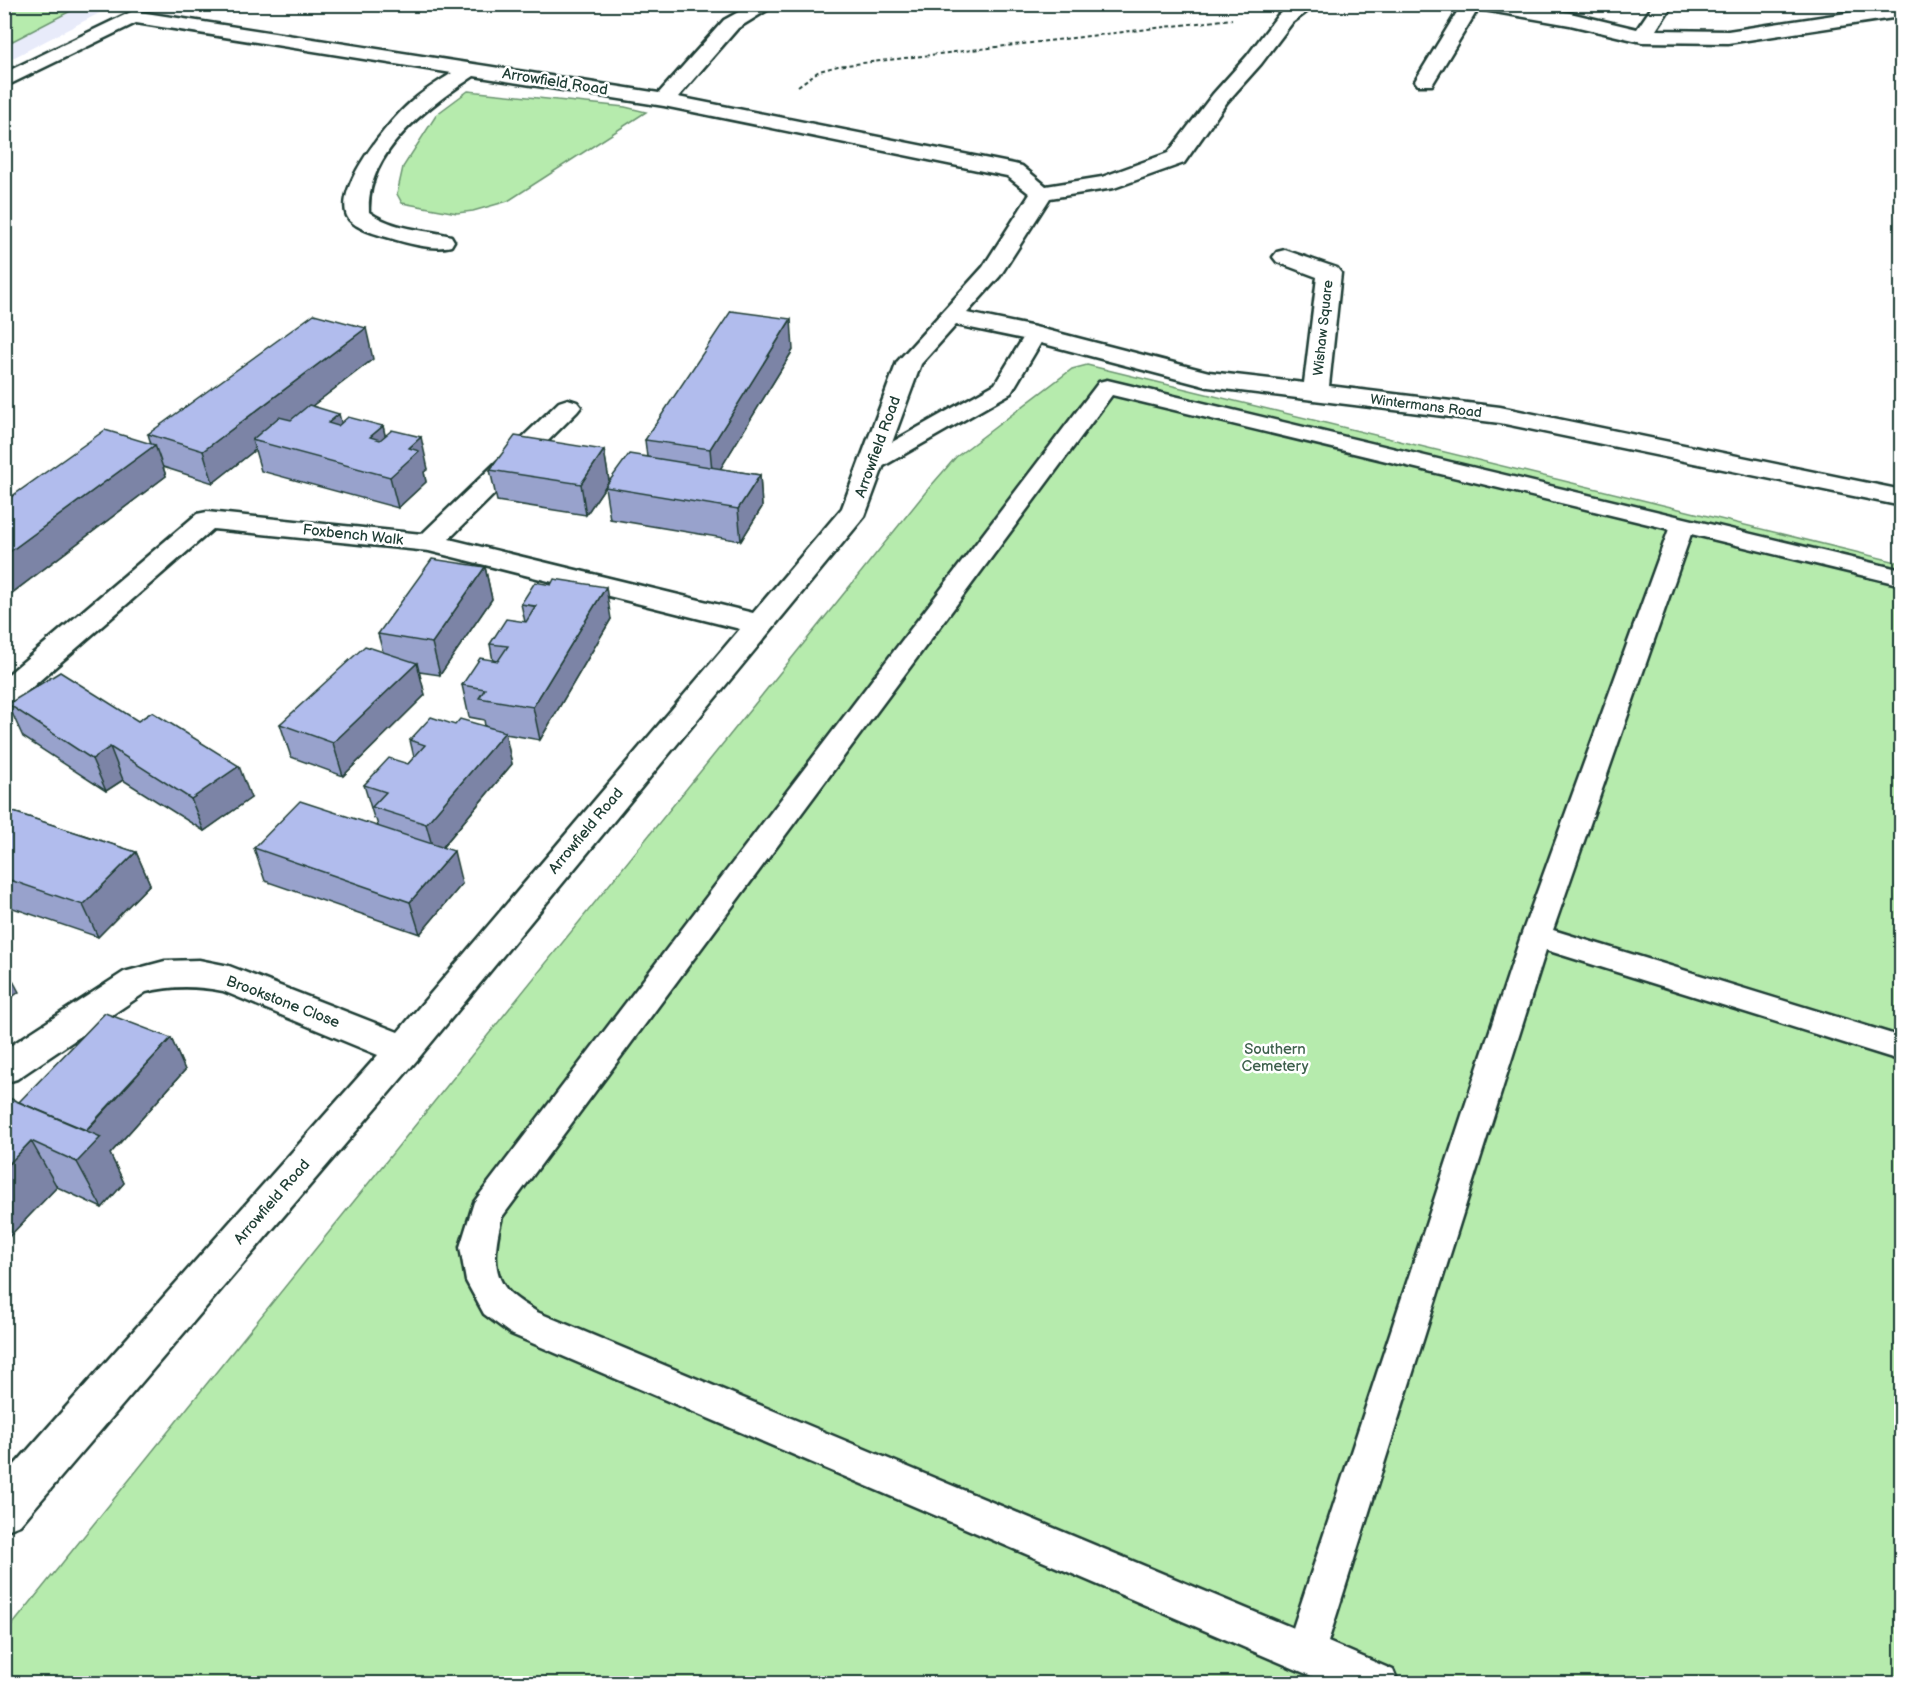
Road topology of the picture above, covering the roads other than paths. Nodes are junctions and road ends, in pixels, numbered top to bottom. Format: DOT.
graph roads {
  1 [pos="155,4"];
  2 [pos="768,4"];
  3 [pos="1308,4"];
  4 [pos="1472,4"];
  5 [pos="1479,4"];
  6 [pos="1664,4"];
  7 [pos="1902,14"];
  8 [pos="134,17"];
  9 [pos="1642,36"];
  10 [pos="472,69"];
  11 [pos="4,81"];
  12 [pos="1425,81"];
  13 [pos="664,100"];
  14 [pos="1042,193"];
  15 [pos="443,241"];
  16 [pos="1285,257"];
  17 [pos="950,317"];
  18 [pos="1035,334"];
  19 [pos="1316,392"];
  20 [pos="568,407"];
  21 [pos="872,463"];
  22 [pos="1902,498"];
  23 [pos="1682,525"];
  24 [pos="429,543"];
  25 [pos="1902,578"];
  26 [pos="758,624"];
  27 [pos="4,695"];
  28 [pos="1536,936"];
  29 [pos="1902,1049"];
  30 [pos="404,1050"];
  31 [pos="4,1069"];
  32 [pos="4,1510"];
  33 [pos="1305,1651"];
  34 [pos="1379,1683"];
  1 -- 8 [label="street"];
  2 -- 13 [label="street"];
  3 -- 14 [label="street"];
  4 -- 12 [label="street"];
  5 -- 9 [label="street"];
  6 -- 9 [label="street"];
  7 -- 9 [label="street"];
  8 -- 10 [label="street, Arrowfield Road"];
  8 -- 11 [label="street"];
  10 -- 13 [label="street, Arrowfield Road"];
  10 -- 15 [label="street"];
  13 -- 14 [label="street, Arrowfield Road"];
  14 -- 17 [label="street, Arrowfield Road"];
  16 -- 19 [label="street, Wishaw Square"];
  17 -- 18 [label="street, Wintermans Road"];
  17 -- 21 [label="street, Arrowfield Road"];
  18 -- 19 [label="street, Wintermans Road"];
  18 -- 21 [label="lane"];
  19 -- 22 [label="street, Wintermans Road"];
  20 -- 24 [label="street"];
  21 -- 26 [label="street, Arrowfield Road"];
  23 -- 25 [label="lane"];
  23 -- 28 [label="lane"];
  23 -- 33 [label="lane"];
  24 -- 26 [label="street, Foxbench Walk"];
  24 -- 27 [label="street, Foxbench Walk"];
  26 -- 30 [label="street, Arrowfield Road"];
  28 -- 29 [label="lane"];
  28 -- 33 [label="lane"];
  30 -- 31 [label="street, Brookstone Close"];
  30 -- 32 [label="street, Arrowfield Road"];
  33 -- 34 [label="lane"];
}
